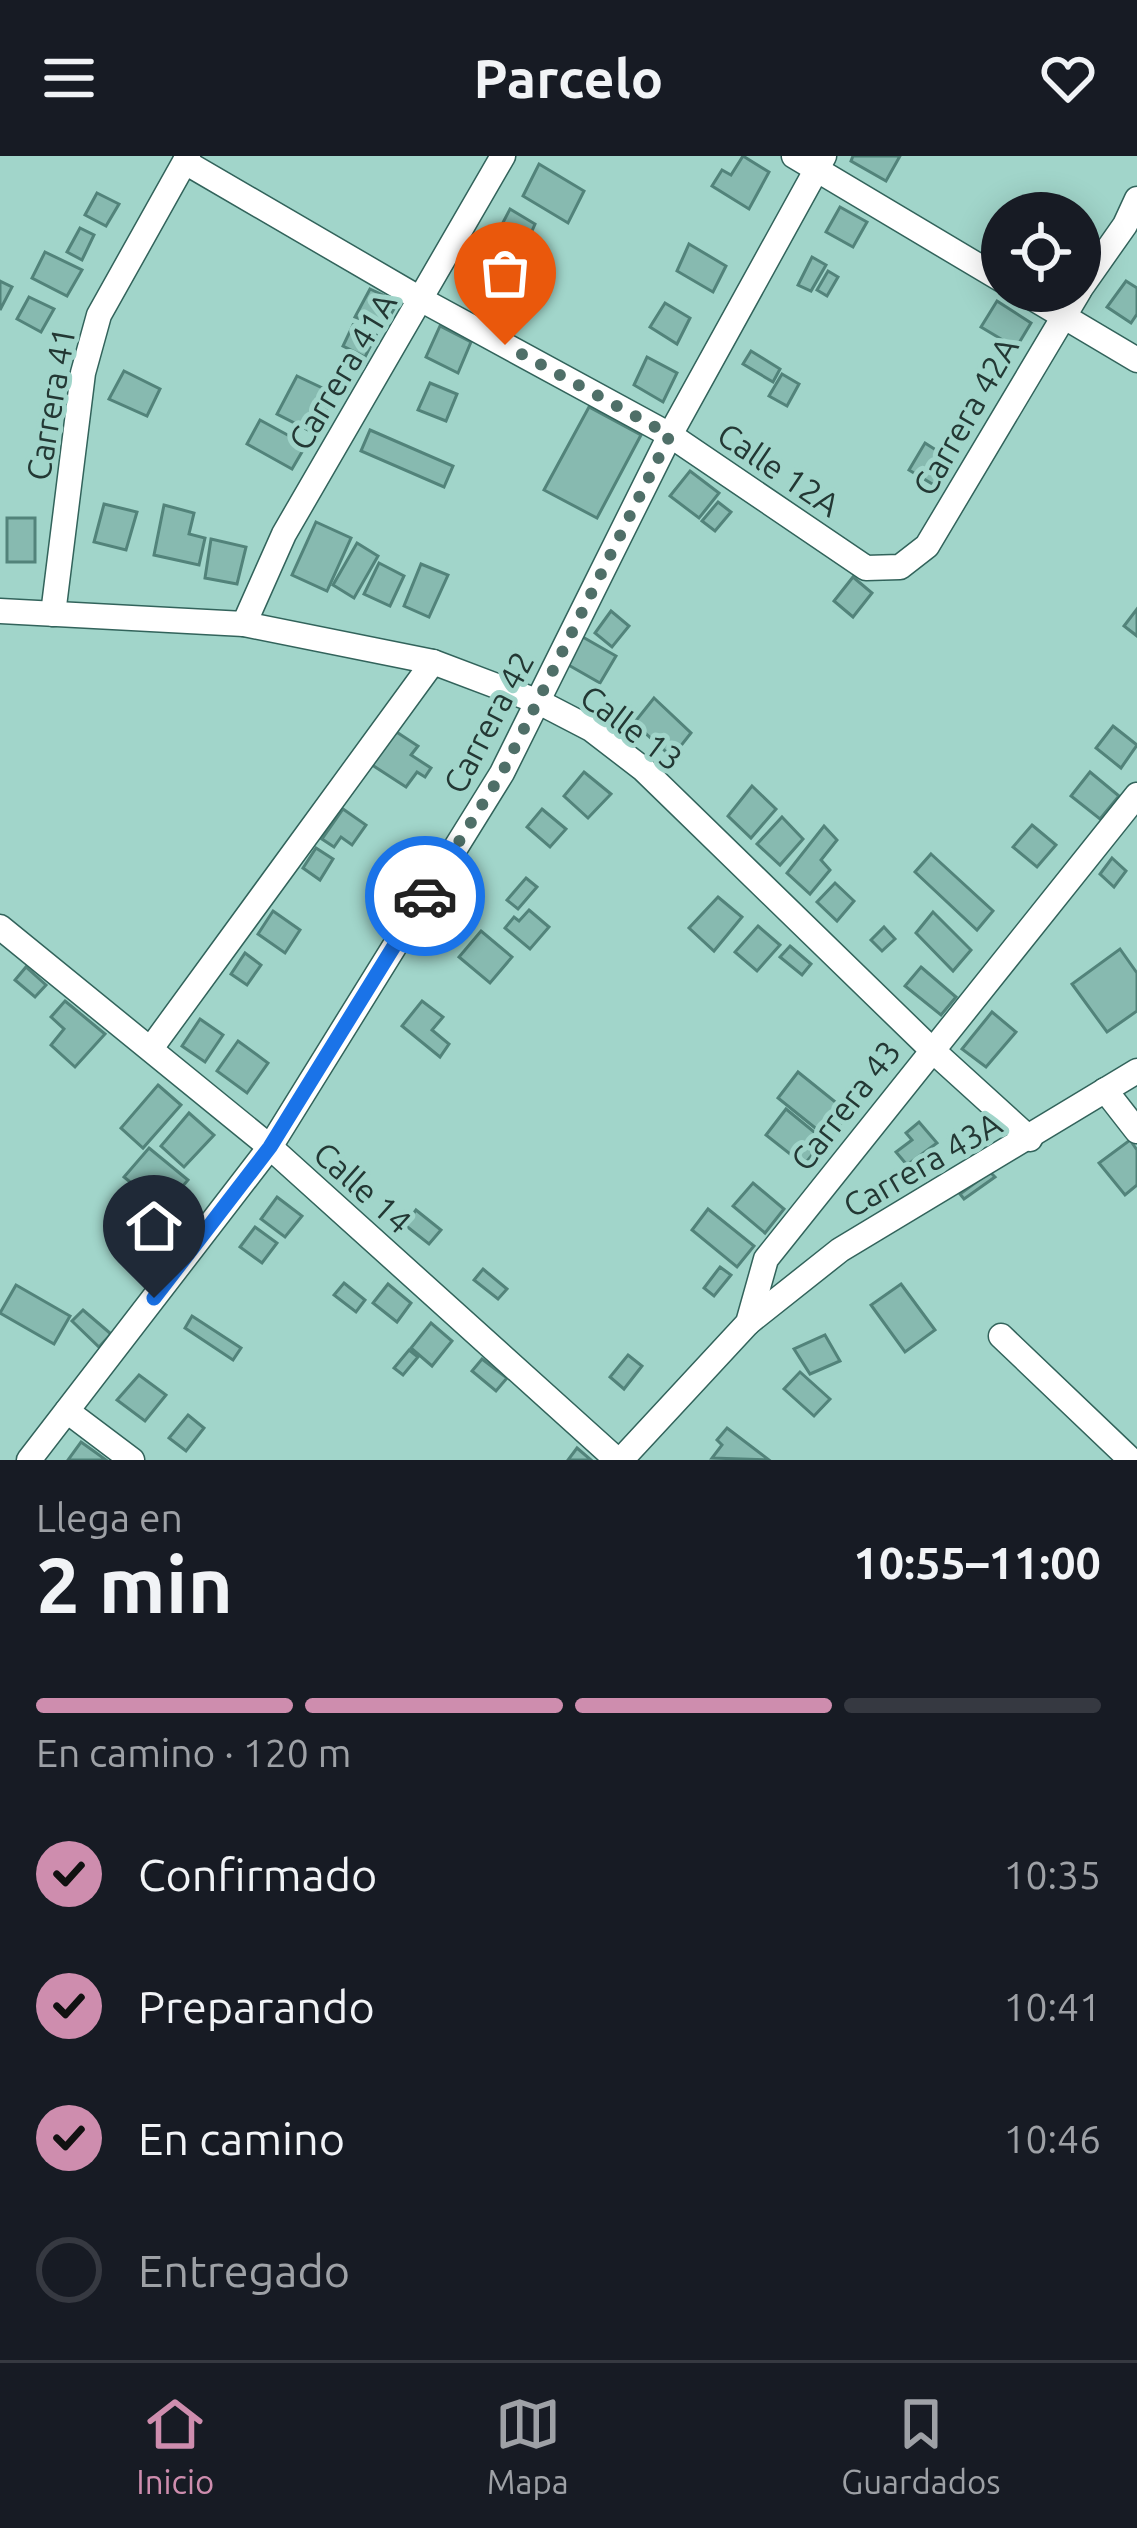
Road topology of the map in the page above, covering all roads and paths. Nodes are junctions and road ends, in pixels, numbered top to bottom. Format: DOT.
graph roads {
  1 [pos="503,156"];
  2 [pos="794,156"];
  3 [pos="186,159"];
  4 [pos="821,163"];
  5 [pos="1137,199"];
  6 [pos="1101,259"];
  7 [pos="981,266"];
  8 [pos="422,300"];
  9 [pos="1056,312"];
  10 [pos="1063,312"];
  11 [pos="1061,315"];
  12 [pos="1137,360"];
  13 [pos="670,435"];
  14 [pos="900,567"];
  15 [pos="0,611"];
  16 [pos="53,614"];
  17 [pos="244,624"];
  18 [pos="433,662"];
  19 [pos="538,701"];
  20 [pos="1137,795"];
  21 [pos="0,928"];
  22 [pos="152,1047"];
  23 [pos="931,1049"];
  24 [pos="1137,1071"];
  25 [pos="1105,1090"];
  26 [pos="1137,1131"];
  27 [pos="1030,1139"];
  28 [pos="270,1147"];
  29 [pos="748,1322"];
  30 [pos="1001,1336"];
  31 [pos="67,1411"];
  32 [pos="29,1460"];
  33 [pos="132,1460"];
  34 [pos="619,1460"];
  35 [pos="1131,1460"];
  1 -- 8 [label="street, Carrera 41A"];
  2 -- 4 [label="street"];
  3 -- 8 [label="street, Calle 12A"];
  3 -- 16 [label="street, Carrera 41"];
  4 -- 7 [label="street"];
  4 -- 13 [label="street, Carrera 42"];
  5 -- 6 [label="street, Carrera 42A"];
  8 -- 13 [label="street, Calle 12A"];
  8 -- 17 [label="street, Carrera 41A"];
  9 -- 11 [label="street"];
  10 -- 11 [label="street, Carrera 42A"];
  11 -- 12 [label="street"];
  11 -- 14 [label="street, Carrera 42A"];
  13 -- 14 [label="street, Calle 12A"];
  13 -- 19 [label="street, Carrera 42"];
  15 -- 16 [label="street, Calle 13"];
  16 -- 17 [label="street, Calle 13"];
  17 -- 18 [label="street, Calle 13"];
  18 -- 19 [label="street, Calle 13"];
  18 -- 22 [label="street"];
  19 -- 23 [label="street, Calle 13"];
  19 -- 28 [label="street, Carrera 42"];
  20 -- 23 [label="street, Carrera 43"];
  21 -- 22 [label="street, Calle 14"];
  22 -- 28 [label="street, Calle 14"];
  23 -- 27 [label="street, Calle 13"];
  23 -- 29 [label="street, Carrera 43"];
  24 -- 25 [label="street, Carrera 43A"];
  25 -- 26 [label="street"];
  25 -- 27 [label="street, Carrera 43A"];
  27 -- 29 [label="street, Carrera 43A"];
  28 -- 31 [label="street, Carrera 42"];
  28 -- 34 [label="street, Calle 14"];
  29 -- 34 [label="street, Carrera 43"];
  30 -- 35 [label="street"];
  31 -- 32 [label="street, Carrera 42"];
  31 -- 33 [label="street"];
}
